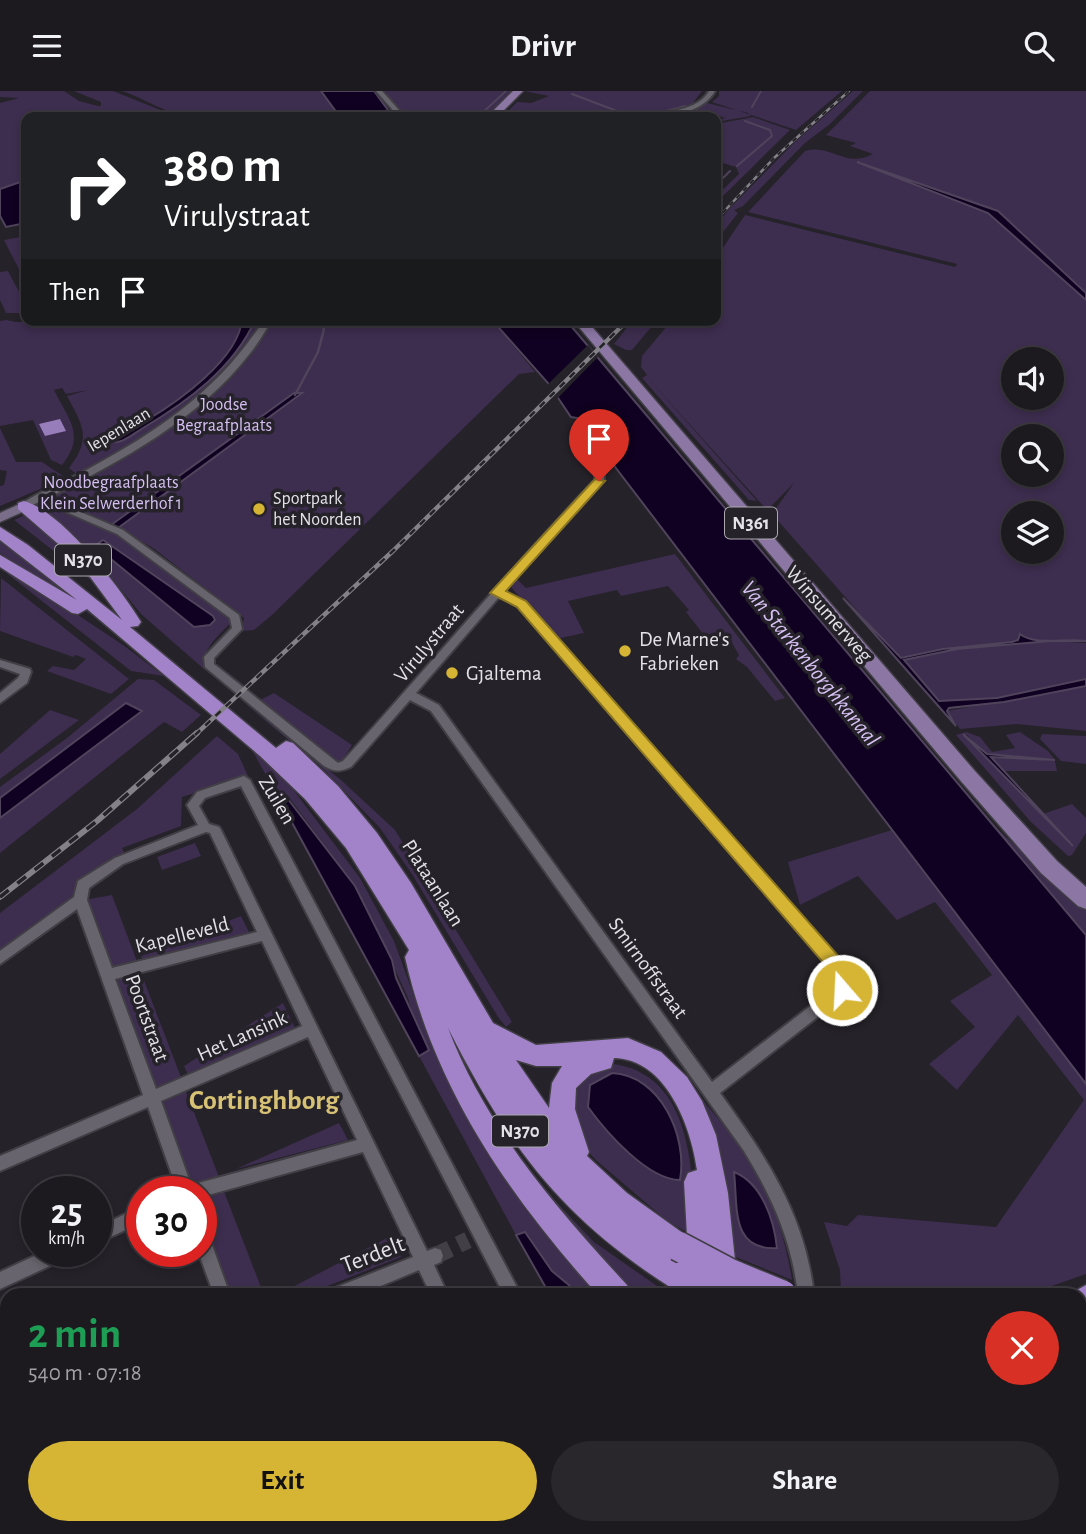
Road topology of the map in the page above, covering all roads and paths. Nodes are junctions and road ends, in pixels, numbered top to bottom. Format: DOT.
graph roads {
  1 [pos="379,91"];
  2 [pos="518,91"];
  3 [pos="712,91"];
  4 [pos="398,112"];
  5 [pos="497,112"];
  6 [pos="671,112"];
  7 [pos="264,326"];
  8 [pos="584,326"];
  9 [pos="575,442"];
  10 [pos="41,498"];
  11 [pos="24,506"];
  12 [pos="3,526"];
  13 [pos="0,560"];
  14 [pos="497,593"];
  15 [pos="126,625"];
  16 [pos="0,663"];
  17 [pos="410,695"];
  18 [pos="0,699"];
  19 [pos="205,827"];
  20 [pos="80,900"];
  21 [pos="1086,901"];
  22 [pos="266,935"];
  23 [pos="415,941"];
  24 [pos="0,958"];
  25 [pos="107,975"];
  26 [pos="486,1028"];
  27 [pos="310,1029"];
  28 [pos="711,1091"];
  29 [pos="151,1097"];
  30 [pos="366,1145"];
  31 [pos="0,1164"];
  32 [pos="586,1173"];
  33 [pos="180,1176"];
  34 [pos="217,1185"];
  35 [pos="430,1258"];
  36 [pos="29,1267"];
  37 [pos="212,1267"];
  38 [pos="0,1281"];
  39 [pos="219,1288"];
  40 [pos="355,1288"];
  41 [pos="438,1288"];
  42 [pos="508,1288"];
  43 [pos="610,1288"];
  44 [pos="701,1288"];
  45 [pos="704,1288"];
  46 [pos="724,1288"];
  47 [pos="765,1288"];
  48 [pos="805,1288"];
  1 -- 4 [label="street"];
  2 -- 5 [label="main road"];
  3 -- 6 [label="street"];
  7 -- 10 [label="street, Iepenlaan"];
  8 -- 21 [label="main road, Winsumerweg / N361"];
  9 -- 14 [label="street, Virulystraat"];
  10 -- 11 [label="street, Iepenlaan"];
  10 -- 17 [label="street, Virulystraat"];
  11 -- 12 [label="street, Iepenlaan"];
  11 -- 15 [label="highway, N370"];
  12 -- 15 [label="highway, Plataanlaan / N370"];
  13 -- 15 [label="highway, N370"];
  14 -- 17 [label="street, Virulystraat"];
  14 -- 28 [label="street"];
  15 -- 23 [label="highway, Plataanlaan / N370"];
  15 -- 26 [label="highway, Plataanlaan / N370"];
  16 -- 18 [label="street"];
  17 -- 28 [label="street, Smirnoffstraat"];
  19 -- 20 [label="street"];
  19 -- 22 [label="street"];
  19 -- 42 [label="street, Zuilen"];
  20 -- 24 [label="street"];
  20 -- 25 [label="street, Poortstraat"];
  22 -- 25 [label="street, Kapelleveld"];
  22 -- 27 [label="street"];
  23 -- 43 [label="highway, N370"];
  23 -- 44 [label="highway, Plataanlaan / N370, bridge"];
  25 -- 29 [label="street, Poortstraat"];
  26 -- 32 [label="highway, Plataanlaan / N370"];
  26 -- 46 [label="highway, N370"];
  27 -- 29 [label="street, Het Lansink"];
  27 -- 30 [label="street"];
  28 -- 48 [label="street, Smirnoffstraat"];
  29 -- 31 [label="street, Het Lansink"];
  29 -- 33 [label="street, Poortstraat"];
  30 -- 34 [label="street"];
  30 -- 35 [label="street"];
  32 -- 45 [label="highway, N370"];
  32 -- 47 [label="highway, Plataanlaan / N370, bridge"];
  35 -- 40 [label="street, Terdelt"];
  35 -- 41 [label="street"];
  36 -- 38 [label="street"];
  37 -- 39 [label="street"];
}
